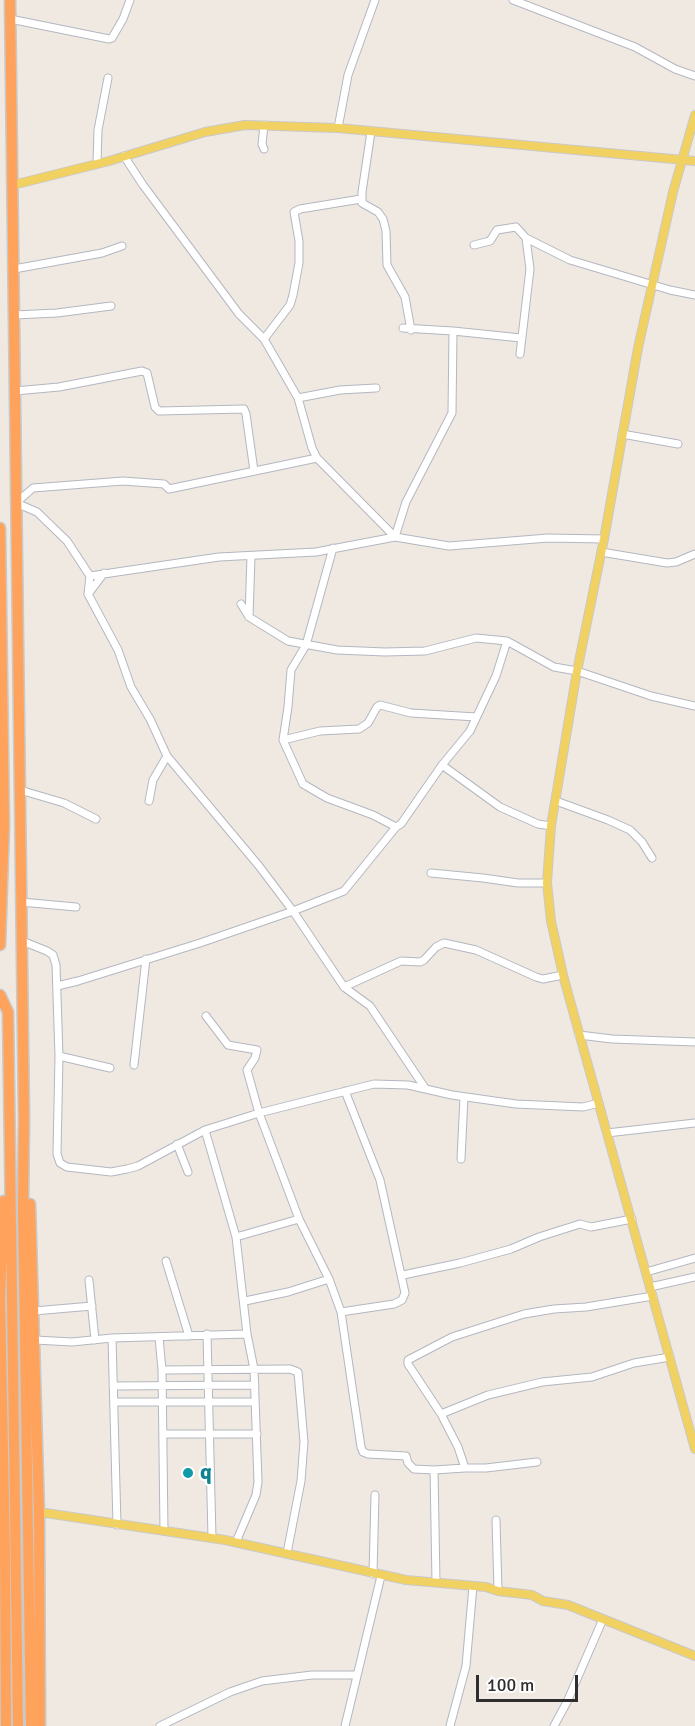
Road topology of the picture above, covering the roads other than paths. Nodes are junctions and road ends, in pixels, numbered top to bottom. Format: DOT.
graph roads {
  1 [pos="9,0"];
  2 [pos="130,0"];
  3 [pos="375,0"];
  4 [pos="513,0"];
  5 [pos="10,20"];
  6 [pos="695,76"];
  7 [pos="108,78"];
  8 [pos="695,115"];
  9 [pos="264,125"];
  10 [pos="338,128"];
  11 [pos="371,132"];
  12 [pos="264,149"];
  13 [pos="124,156"];
  14 [pos="681,160"];
  15 [pos="695,161"];
  16 [pos="97,163"];
  17 [pos="13,185"];
  18 [pos="361,199"];
  19 [pos="526,238"];
  20 [pos="474,244"];
  21 [pos="122,246"];
  22 [pos="14,269"];
  23 [pos="652,284"];
  24 [pos="695,295"];
  25 [pos="111,306"];
  26 [pos="14,315"];
  27 [pos="453,331"];
  28 [pos="521,338"];
  29 [pos="264,339"];
  30 [pos="519,354"];
  31 [pos="376,388"];
  32 [pos="15,391"];
  33 [pos="298,398"];
  34 [pos="622,434"];
  35 [pos="678,444"];
  36 [pos="317,458"];
  37 [pos="254,471"];
  38 [pos="16,503"];
  39 [pos="0,528"];
  40 [pos="395,537"];
  41 [pos="604,539"];
  42 [pos="333,548"];
  43 [pos="601,552"];
  44 [pos="695,554"];
  45 [pos="251,556"];
  46 [pos="104,573"];
  47 [pos="90,576"];
  48 [pos="88,594"];
  49 [pos="241,604"];
  50 [pos="249,617"];
  51 [pos="507,641"];
  52 [pos="306,645"];
  53 [pos="577,671"];
  54 [pos="695,706"];
  55 [pos="476,717"];
  56 [pos="283,740"];
  57 [pos="167,756"];
  58 [pos="442,765"];
  59 [pos="20,790"];
  60 [pos="149,801"];
  61 [pos="556,801"];
  62 [pos="96,819"];
  63 [pos="2,826"];
  64 [pos="396,826"];
  65 [pos="551,826"];
  66 [pos="652,858"];
  67 [pos="431,873"];
  68 [pos="547,883"];
  69 [pos="21,903"];
  70 [pos="76,907"];
  71 [pos="293,911"];
  72 [pos="22,941"];
  73 [pos="0,945"];
  74 [pos="146,959"];
  75 [pos="563,975"];
  76 [pos="57,986"];
  77 [pos="344,987"];
  78 [pos="0,996"];
  79 [pos="206,1016"];
  80 [pos="579,1035"];
  81 [pos="695,1042"];
  82 [pos="59,1056"];
  83 [pos="134,1065"];
  84 [pos="110,1068"];
  85 [pos="425,1088"];
  86 [pos="345,1091"];
  87 [pos="464,1097"];
  88 [pos="599,1104"];
  89 [pos="259,1113"];
  90 [pos="24,1117"];
  91 [pos="6,1123"];
  92 [pos="695,1123"];
  93 [pos="205,1130"];
  94 [pos="607,1133"];
  95 [pos="177,1144"];
  96 [pos="461,1159"];
  97 [pos="188,1172"];
  98 [pos="2,1211"];
  99 [pos="299,1219"];
  100 [pos="632,1219"];
  101 [pos="236,1236"];
  102 [pos="695,1258"];
  103 [pos="166,1262"];
  104 [pos="646,1272"];
  105 [pos="403,1275"];
  106 [pos="695,1277"];
  107 [pos="329,1279"];
  108 [pos="89,1280"];
  109 [pos="652,1291"];
  110 [pos="245,1301"];
  111 [pos="92,1306"];
  112 [pos="34,1311"];
  113 [pos="341,1312"];
  114 [pos="207,1334"];
  115 [pos="247,1334"];
  116 [pos="189,1336"];
  117 [pos="159,1337"];
  118 [pos="112,1338"];
  119 [pos="35,1340"];
  120 [pos="95,1340"];
  121 [pos="670,1357"];
  122 [pos="254,1369"];
  123 [pos="162,1370"];
  124 [pos="208,1370"];
  125 [pos="255,1385"];
  126 [pos="113,1386"];
  127 [pos="161,1386"];
  128 [pos="208,1386"];
  129 [pos="114,1402"];
  130 [pos="162,1402"];
  131 [pos="209,1402"];
  132 [pos="255,1402"];
  133 [pos="441,1414"];
  134 [pos="692,1419"];
  135 [pos="163,1434"];
  136 [pos="209,1434"];
  137 [pos="257,1434"];
  138 [pos="695,1449"];
  139 [pos="537,1462"];
  140 [pos="465,1467"];
  141 [pos="434,1470"];
  142 [pos="375,1495"];
  143 [pos="2,1506"];
  144 [pos="39,1512"];
  145 [pos="496,1520"];
  146 [pos="117,1525"];
  147 [pos="164,1531"];
  148 [pos="212,1538"];
  149 [pos="236,1542"];
  150 [pos="3,1553"];
  151 [pos="287,1553"];
  152 [pos="377,1575"];
  153 [pos="436,1582"];
  154 [pos="473,1586"];
  155 [pos="498,1591"];
  156 [pos="2,1614"];
  157 [pos="603,1619"];
  158 [pos="695,1656"];
  159 [pos="3,1672"];
  160 [pos="357,1676"];
  161 [pos="6,1726"];
  162 [pos="18,1726"];
  163 [pos="31,1726"];
  164 [pos="40,1726"];
  165 [pos="160,1726"];
  166 [pos="345,1726"];
  167 [pos="450,1726"];
  168 [pos="554,1726"];
  1 -- 5 [label="highway"];
  2 -- 5 [label="street"];
  3 -- 10 [label="street"];
  4 -- 6 [label="street"];
  5 -- 17 [label="highway"];
  7 -- 16 [label="street"];
  8 -- 14 [label="main road"];
  9 -- 10 [label="main road"];
  9 -- 12 [label="street"];
  9 -- 13 [label="main road"];
  10 -- 11 [label="main road"];
  11 -- 14 [label="main road"];
  11 -- 18 [label="street"];
  13 -- 16 [label="main road"];
  13 -- 29 [label="street"];
  14 -- 15 [label="main road"];
  14 -- 23 [label="main road"];
  16 -- 17 [label="main road"];
  17 -- 22 [label="highway"];
  18 -- 27 [label="street"];
  18 -- 29 [label="street"];
  19 -- 20 [label="street"];
  19 -- 23 [label="street"];
  19 -- 28 [label="street"];
  21 -- 22 [label="street"];
  22 -- 26 [label="highway"];
  23 -- 24 [label="street"];
  23 -- 34 [label="main road"];
  25 -- 26 [label="street"];
  26 -- 32 [label="highway"];
  27 -- 28 [label="street"];
  27 -- 40 [label="street"];
  28 -- 30 [label="street"];
  29 -- 33 [label="street"];
  31 -- 33 [label="street"];
  32 -- 37 [label="street"];
  32 -- 38 [label="highway"];
  33 -- 36 [label="street"];
  34 -- 35 [label="street"];
  34 -- 41 [label="main road"];
  36 -- 37 [label="street"];
  36 -- 40 [label="street"];
  37 -- 38 [label="street"];
  38 -- 47 [label="street"];
  38 -- 59 [label="highway"];
  39 -- 63 [label="highway"];
  40 -- 41 [label="street"];
  40 -- 42 [label="street"];
  41 -- 43 [label="main road"];
  42 -- 45 [label="street"];
  42 -- 52 [label="street"];
  43 -- 44 [label="street"];
  43 -- 53 [label="main road"];
  45 -- 46 [label="street"];
  45 -- 50 [label="street"];
  46 -- 47 [label="street"];
  46 -- 48 [label="street"];
  47 -- 48 [label="street"];
  48 -- 57 [label="street"];
  49 -- 50 [label="street"];
  50 -- 52 [label="street"];
  51 -- 52 [label="street"];
  51 -- 53 [label="street"];
  51 -- 55 [label="street"];
  52 -- 56 [label="street"];
  53 -- 54 [label="street"];
  53 -- 61 [label="main road"];
  55 -- 56 [label="street"];
  55 -- 58 [label="street"];
  56 -- 64 [label="street"];
  57 -- 60 [label="street"];
  57 -- 71 [label="street"];
  58 -- 64 [label="street"];
  58 -- 65 [label="street"];
  59 -- 62 [label="street"];
  59 -- 69 [label="highway"];
  61 -- 65 [label="main road"];
  61 -- 66 [label="street"];
  63 -- 73 [label="highway"];
  64 -- 71 [label="street"];
  65 -- 68 [label="main road"];
  67 -- 68 [label="street"];
  68 -- 75 [label="main road"];
  69 -- 70 [label="street"];
  69 -- 72 [label="highway"];
  71 -- 74 [label="street"];
  71 -- 77 [label="street"];
  72 -- 76 [label="street"];
  72 -- 90 [label="highway"];
  74 -- 76 [label="street"];
  74 -- 83 [label="street"];
  75 -- 77 [label="street"];
  75 -- 80 [label="main road"];
  76 -- 82 [label="street"];
  77 -- 85 [label="street"];
  78 -- 91 [label="highway"];
  79 -- 89 [label="street"];
  80 -- 81 [label="street"];
  80 -- 88 [label="main road"];
  82 -- 84 [label="street"];
  82 -- 95 [label="street"];
  85 -- 86 [label="street"];
  85 -- 87 [label="street"];
  86 -- 89 [label="street"];
  86 -- 105 [label="street"];
  87 -- 88 [label="street"];
  87 -- 96 [label="street"];
  88 -- 94 [label="main road"];
  89 -- 93 [label="street"];
  89 -- 99 [label="street"];
  90 -- 112 [label="highway"];
  90 -- 163 [label="highway"];
  91 -- 98 [label="highway"];
  91 -- 162 [label="highway"];
  92 -- 94 [label="street"];
  93 -- 95 [label="street"];
  93 -- 101 [label="street"];
  94 -- 100 [label="main road"];
  95 -- 97 [label="street"];
  98 -- 143 [label="highway"];
  99 -- 101 [label="street"];
  99 -- 107 [label="street"];
  100 -- 104 [label="main road"];
  100 -- 105 [label="street"];
  101 -- 110 [label="street"];
  102 -- 104 [label="street"];
  103 -- 116 [label="street"];
  104 -- 109 [label="main road"];
  105 -- 113 [label="street"];
  106 -- 109 [label="street"];
  107 -- 110 [label="street"];
  107 -- 113 [label="street"];
  108 -- 111 [label="street"];
  109 -- 121 [label="main road"];
  109 -- 133 [label="street"];
  110 -- 115 [label="street"];
  111 -- 112 [label="street"];
  111 -- 120 [label="street"];
  112 -- 119 [label="highway"];
  113 -- 141 [label="street"];
  114 -- 115 [label="street"];
  114 -- 116 [label="street"];
  114 -- 124 [label="street"];
  115 -- 122 [label="street"];
  116 -- 117 [label="street"];
  117 -- 118 [label="street"];
  117 -- 123 [label="street"];
  118 -- 120 [label="street"];
  118 -- 126 [label="street"];
  119 -- 120 [label="street"];
  119 -- 144 [label="highway"];
  121 -- 133 [label="street"];
  121 -- 134 [label="main road"];
  122 -- 124 [label="street"];
  122 -- 125 [label="street"];
  122 -- 151 [label="street"];
  123 -- 124 [label="street"];
  123 -- 127 [label="street"];
  124 -- 128 [label="street"];
  125 -- 128 [label="street"];
  125 -- 132 [label="street"];
  126 -- 127 [label="street"];
  126 -- 129 [label="street"];
  127 -- 128 [label="street"];
  127 -- 130 [label="street"];
  128 -- 131 [label="street"];
  129 -- 130 [label="street"];
  129 -- 146 [label="street"];
  130 -- 131 [label="street"];
  130 -- 135 [label="street"];
  131 -- 132 [label="street"];
  131 -- 136 [label="street"];
  132 -- 137 [label="street"];
  133 -- 140 [label="street"];
  134 -- 138 [label="main road"];
  135 -- 136 [label="street"];
  135 -- 147 [label="street"];
  136 -- 137 [label="street"];
  136 -- 148 [label="street"];
  137 -- 149 [label="street"];
  139 -- 140 [label="street"];
  140 -- 141 [label="street"];
  141 -- 153 [label="street"];
  142 -- 152 [label="street"];
  143 -- 150 [label="highway"];
  144 -- 146 [label="main road"];
  144 -- 164 [label="highway"];
  145 -- 155 [label="street"];
  146 -- 147 [label="main road"];
  147 -- 148 [label="main road"];
  148 -- 149 [label="main road"];
  149 -- 151 [label="main road"];
  150 -- 156 [label="highway"];
  151 -- 152 [label="main road"];
  152 -- 153 [label="main road"];
  152 -- 160 [label="street"];
  153 -- 154 [label="main road"];
  154 -- 155 [label="main road"];
  154 -- 167 [label="street"];
  155 -- 157 [label="main road"];
  156 -- 159 [label="highway"];
  157 -- 158 [label="main road"];
  157 -- 168 [label="street"];
  159 -- 161 [label="highway"];
  160 -- 165 [label="street"];
  160 -- 166 [label="street"];
}
